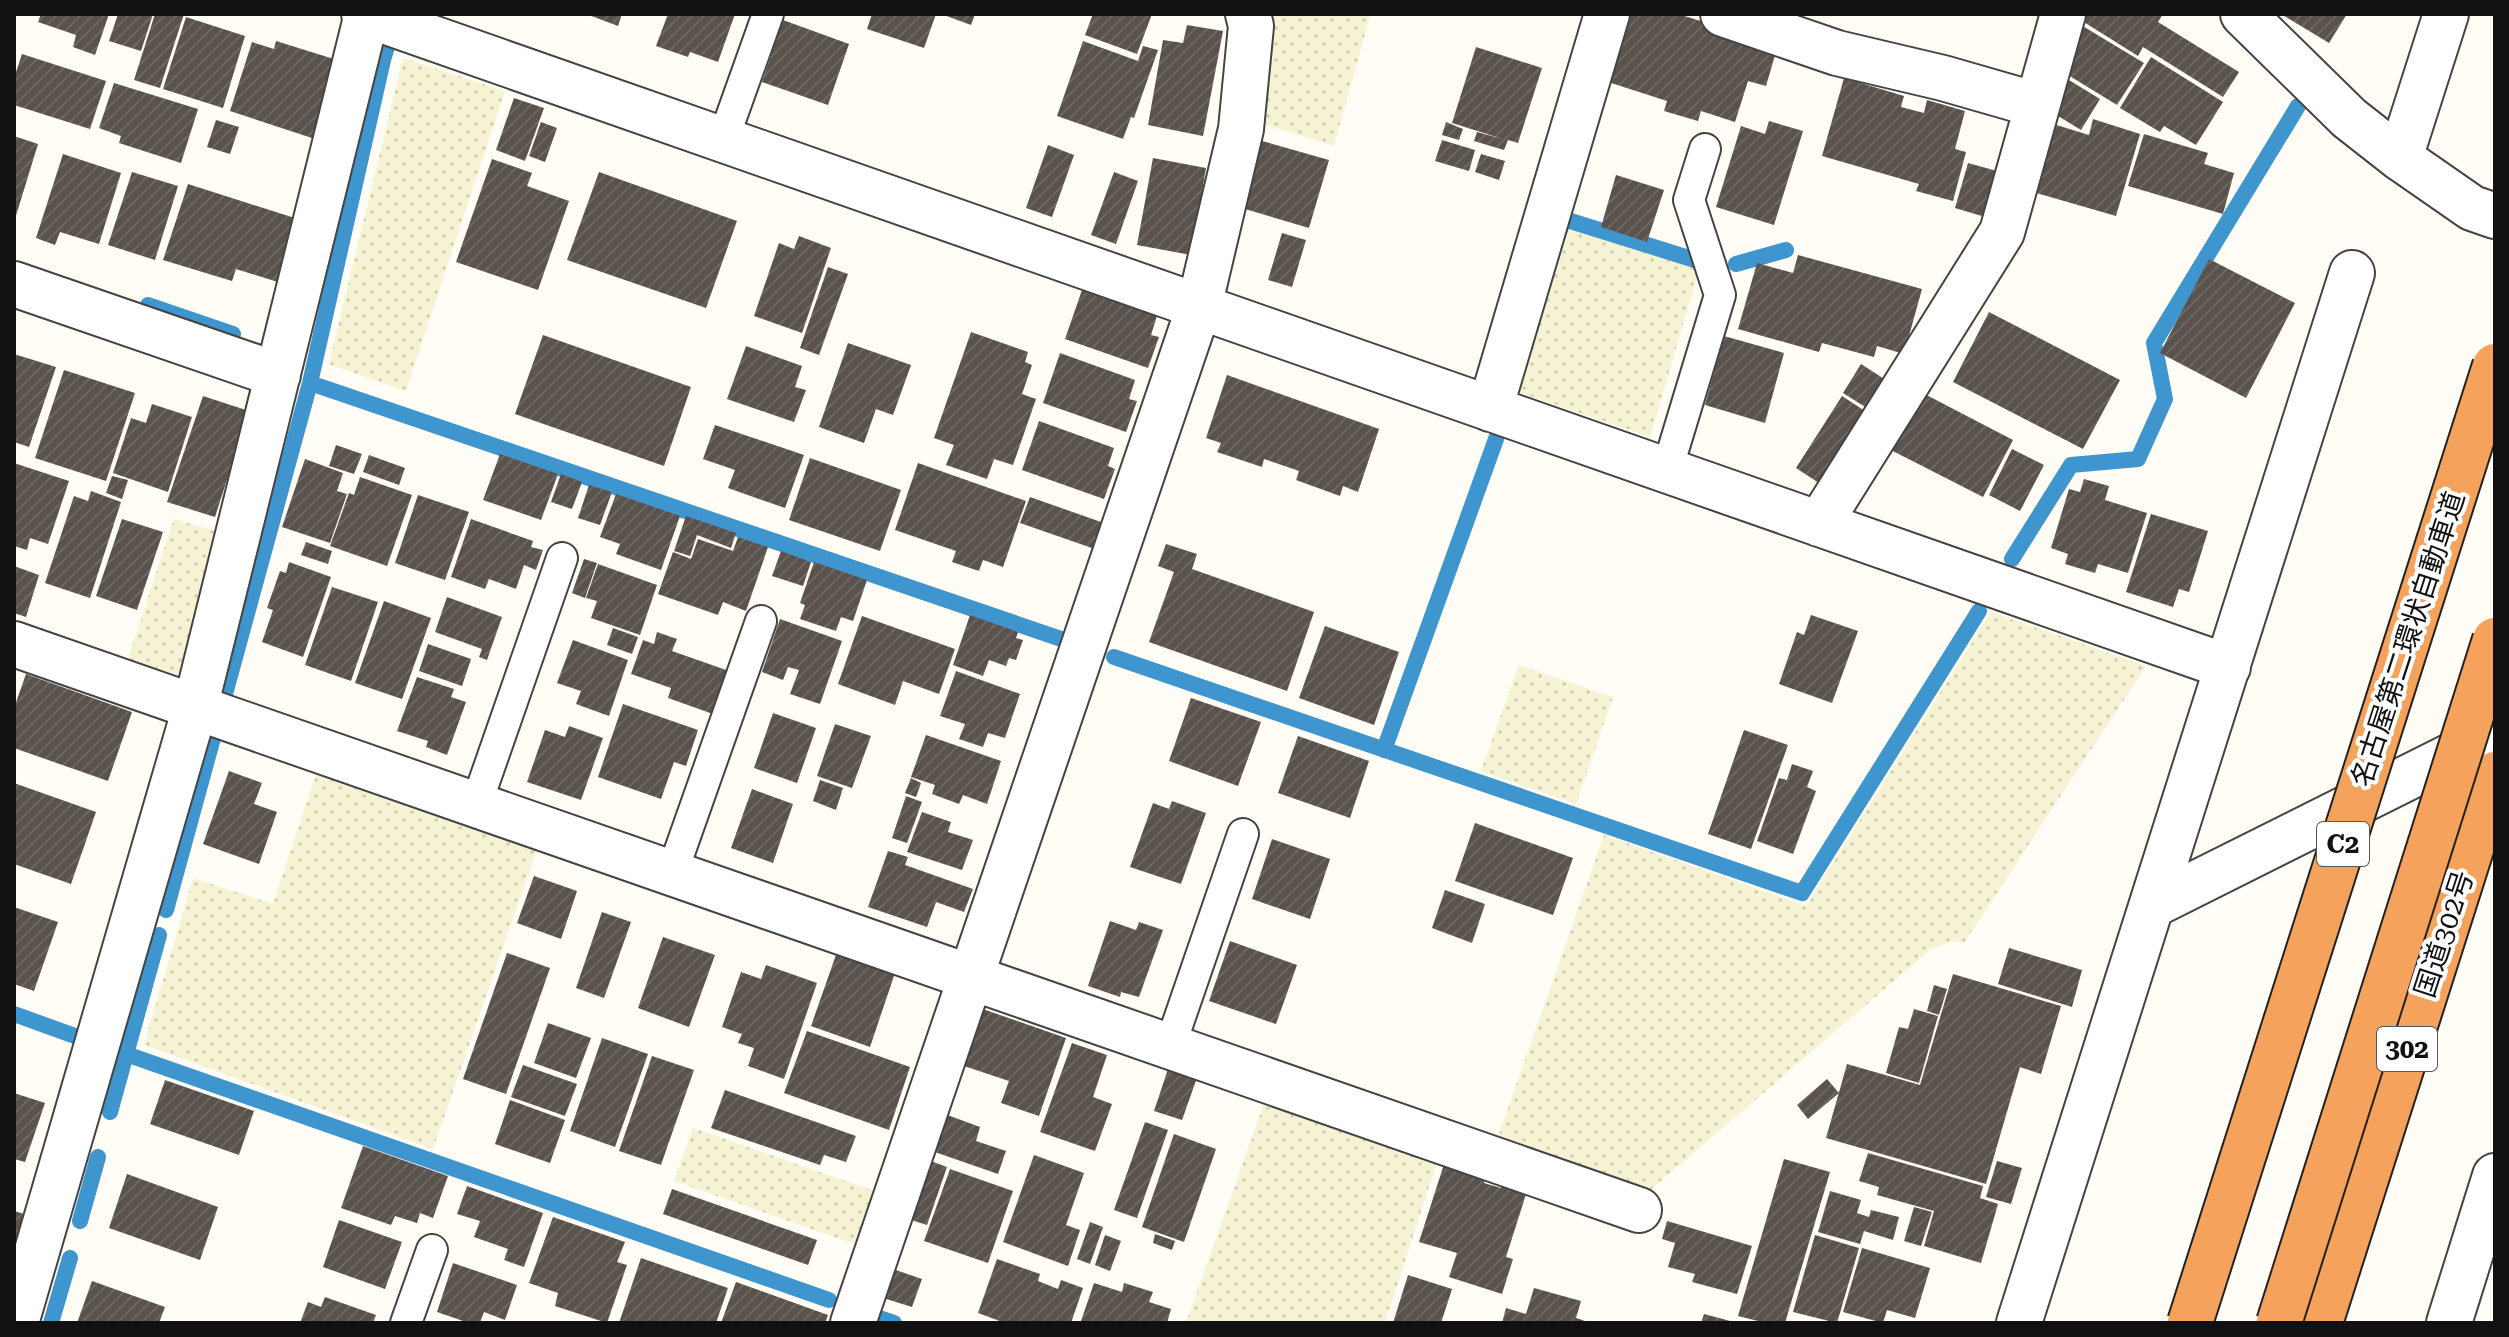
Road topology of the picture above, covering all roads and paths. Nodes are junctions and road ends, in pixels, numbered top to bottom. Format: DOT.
graph roads {
  1 [pos="768,14"];
  2 [pos="1248,14"];
  3 [pos="1607,14"];
  4 [pos="1723,14"];
  5 [pos="2063,14"];
  6 [pos="2243,14"];
  7 [pos="2446,14"];
  8 [pos="377,18"];
  9 [pos="2037,105"];
  10 [pos="723,140"];
  11 [pos="1705,149"];
  12 [pos="2400,158"];
  13 [pos="2495,216"];
  14 [pos="2352,273"];
  15 [pos="14,284"];
  16 [pos="1199,307"];
  17 [pos="2495,366"];
  18 [pos="278,375"];
  19 [pos="1490,409"];
  20 [pos="1667,470"];
  21 [pos="1819,524"];
  22 [pos="562,558"];
  23 [pos="761,621"];
  24 [pos="2495,640"];
  25 [pos="14,644"];
  26 [pos="2228,667"];
  27 [pos="209,712"];
  28 [pos="2495,734"];
  29 [pos="2495,774"];
  30 [pos="476,805"];
  31 [pos="1243,834"];
  32 [pos="672,873"];
  33 [pos="2153,905"];
  34 [pos="971,977"];
  35 [pos="1170,1046"];
  36 [pos="2495,1176"];
  37 [pos="1639,1210"];
  38 [pos="432,1250"];
  39 [pos="16,1323"];
  40 [pos="406,1323"];
  41 [pos="853,1323"];
  42 [pos="2019,1323"];
  43 [pos="2190,1323"];
  44 [pos="2279,1323"];
  45 [pos="2320,1323"];
  46 [pos="2449,1323"];
  1 -- 10 [label="lane"];
  2 -- 16 [label="street"];
  3 -- 19 [label="street"];
  4 -- 9 [label="street"];
  5 -- 9 [label="street"];
  6 -- 12 [label="street"];
  7 -- 12 [label="street"];
  8 -- 10 [label="street"];
  8 -- 18 [label="street"];
  9 -- 21 [label="street"];
  10 -- 16 [label="street"];
  11 -- 20 [label="lane"];
  12 -- 13 [label="street"];
  14 -- 26 [label="street"];
  15 -- 18 [label="street"];
  16 -- 19 [label="street"];
  16 -- 34 [label="street"];
  17 -- 43 [label="highway, 名古屋第二環状自動車道 / C2, bridge"];
  18 -- 27 [label="street"];
  19 -- 20 [label="street"];
  20 -- 21 [label="street"];
  21 -- 26 [label="street"];
  22 -- 30 [label="lane"];
  23 -- 32 [label="lane"];
  24 -- 44 [label="highway, bridge"];
  25 -- 27 [label="street"];
  26 -- 33 [label="street"];
  27 -- 30 [label="street"];
  27 -- 39 [label="street"];
  28 -- 33 [label="street"];
  29 -- 45 [label="highway, 国道302号 / 302"];
  30 -- 32 [label="street"];
  31 -- 35 [label="lane"];
  32 -- 34 [label="street"];
  33 -- 42 [label="street"];
  34 -- 35 [label="street"];
  34 -- 41 [label="street"];
  35 -- 37 [label="street"];
  36 -- 46 [label="street"];
  38 -- 40 [label="lane"];
}
